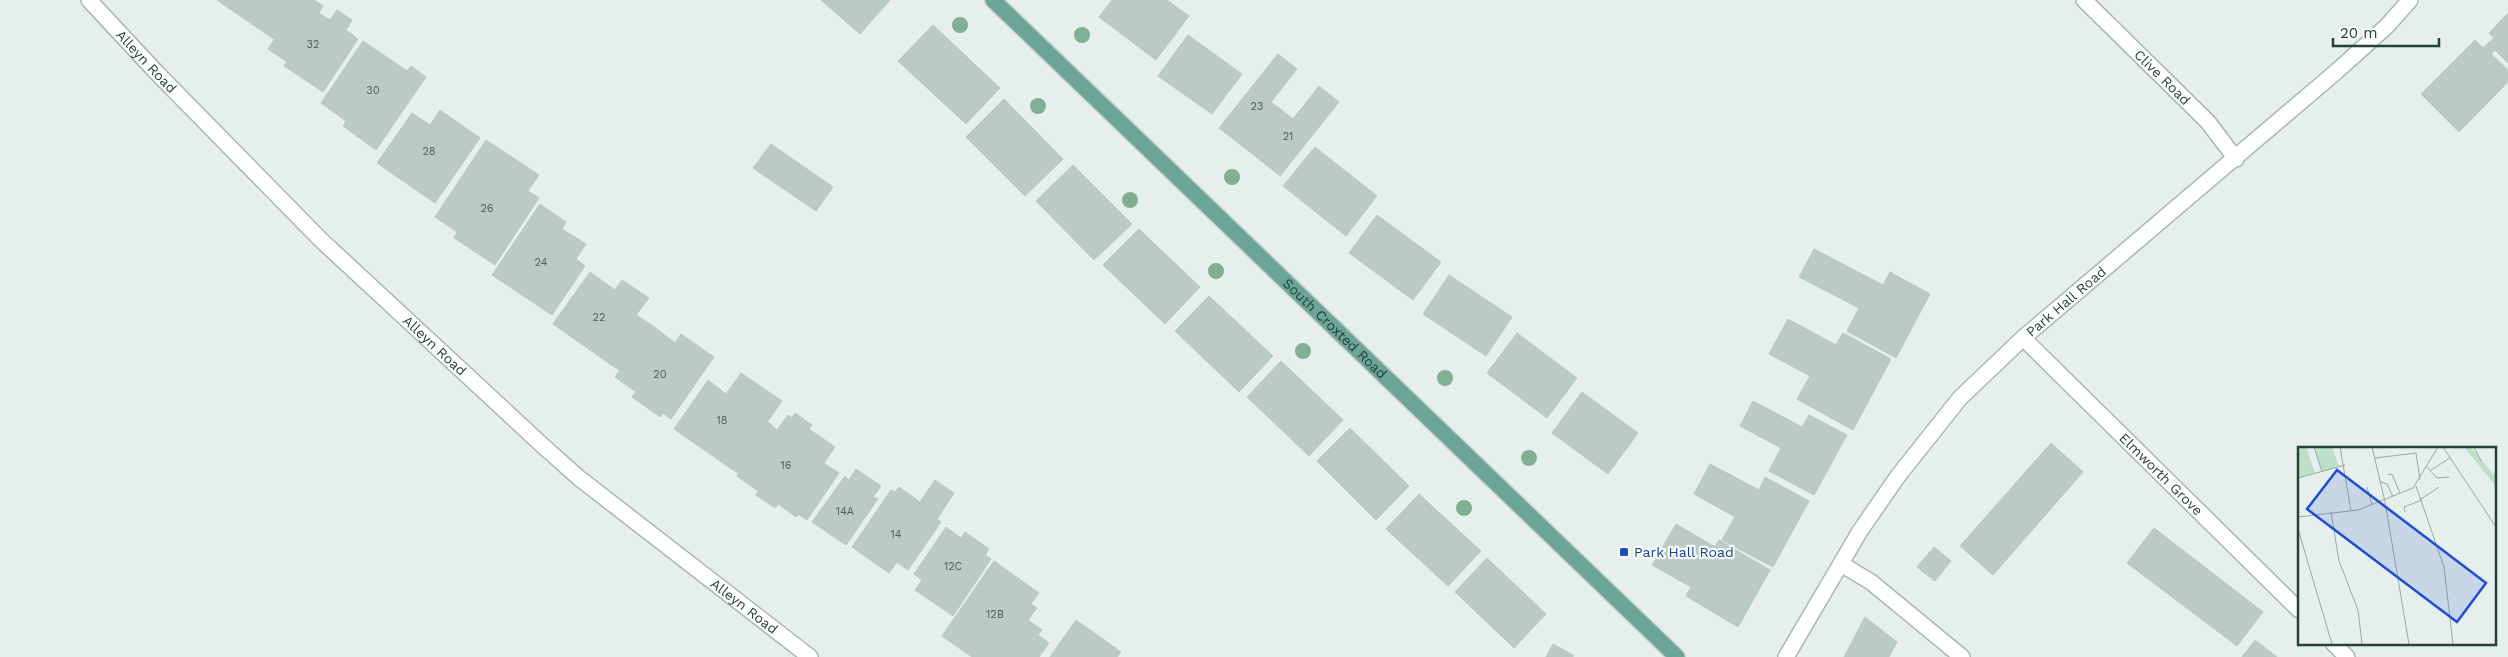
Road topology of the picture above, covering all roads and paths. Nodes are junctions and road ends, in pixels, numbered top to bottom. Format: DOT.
graph roads {
  1 [pos="89,0"];
  2 [pos="993,0"];
  3 [pos="2084,0"];
  4 [pos="2410,0"];
  5 [pos="2236,159"];
  6 [pos="2023,338"];
  7 [pos="1841,564"];
  8 [pos="2298,609"];
  9 [pos="2334,644"];
  10 [pos="810,657"];
  11 [pos="1677,657"];
  12 [pos="1786,657"];
  13 [pos="1962,657"];
  14 [pos="2348,657"];
  1 -- 10 [label="street, Alleyn Road"];
  2 -- 11 [label="main road, South Croxted Road"];
  3 -- 5 [label="street, Clive Road"];
  4 -- 5 [label="street, Park Hall Road"];
  5 -- 6 [label="street, Park Hall Road"];
  6 -- 7 [label="street, Park Hall Road"];
  6 -- 8 [label="street, Elmworth Grove"];
  7 -- 12 [label="street, Park Hall Road"];
  7 -- 13 [label="street"];
  9 -- 14 [label="street"];
}
